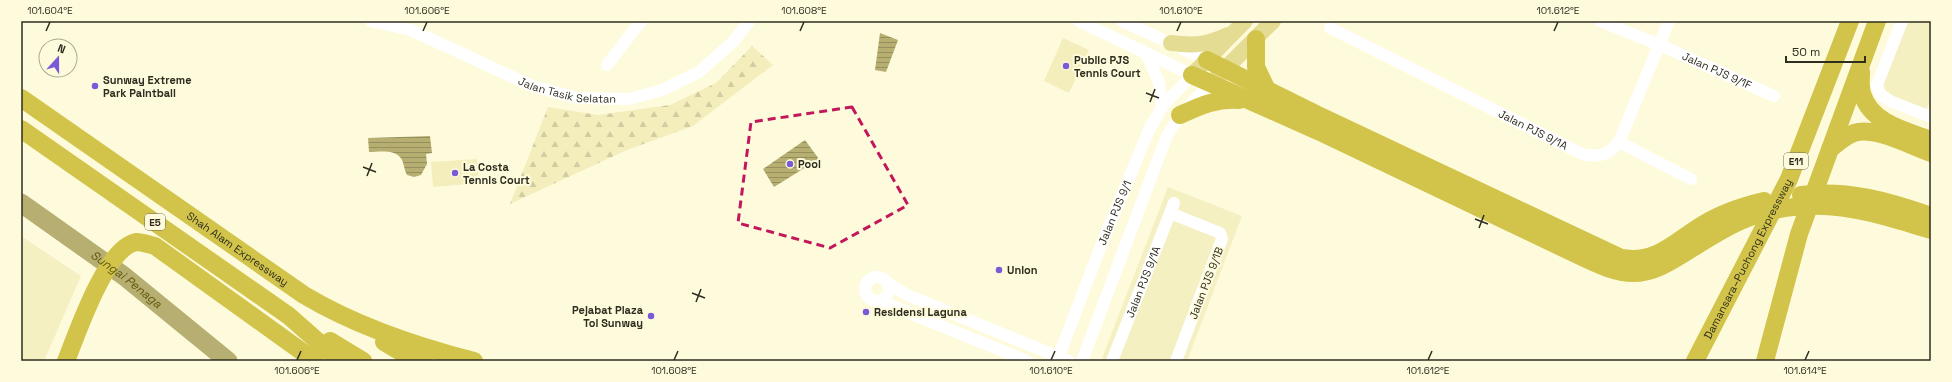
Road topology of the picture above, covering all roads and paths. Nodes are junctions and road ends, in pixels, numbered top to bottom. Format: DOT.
graph roads {
  1 [pos="371,21"];
  2 [pos="641,21"];
  3 [pos="749,21"];
  4 [pos="1079,21"];
  5 [pos="1122,21"];
  6 [pos="1273,21"];
  7 [pos="1600,21"];
  8 [pos="1669,21"];
  9 [pos="1850,21"];
  10 [pos="1877,21"];
  11 [pos="1902,21"];
  12 [pos="1239,27"];
  13 [pos="1330,28"];
  14 [pos="1256,39"];
  15 [pos="1171,43"];
  16 [pos="1660,45"];
  17 [pos="1146,53"];
  18 [pos="1207,60"];
  19 [pos="607,65"];
  20 [pos="1860,65"];
  21 [pos="1226,69"];
  22 [pos="1192,75"];
  23 [pos="1210,84"];
  24 [pos="1267,90"];
  25 [pos="1774,96"];
  26 [pos="21,98"];
  27 [pos="1246,100"];
  28 [pos="1162,107"];
  29 [pos="1180,115"];
  30 [pos="1931,117"];
  31 [pos="21,128"];
  32 [pos="1931,140"];
  33 [pos="1619,142"];
  34 [pos="1830,149"];
  35 [pos="1931,153"];
  36 [pos="1691,178"];
  37 [pos="1837,200"];
  38 [pos="1172,208"];
  39 [pos="1931,216"];
  40 [pos="1931,230"];
  41 [pos="1705,232"];
  42 [pos="886,282"];
  43 [pos="880,301"];
  44 [pos="330,310"];
  45 [pos="289,316"];
  46 [pos="1062,360"];
  47 [pos="66,361"];
  48 [pos="315,361"];
  49 [pos="340,361"];
  50 [pos="363,361"];
  51 [pos="424,361"];
  52 [pos="474,361"];
  53 [pos="1027,361"];
  54 [pos="1082,361"];
  55 [pos="1112,361"];
  56 [pos="1176,361"];
  57 [pos="1695,361"];
  58 [pos="1765,361"];
  1 -- 3 [label="street, Jalan Tasik Selatan"];
  2 -- 19 [label="street"];
  4 -- 17 [label="street"];
  5 -- 15 [label="street"];
  6 -- 14 [label="main road"];
  7 -- 16 [label="street, Jalan PJS 9/1F"];
  8 -- 16 [label="street, Jalan PJS 9/1A"];
  9 -- 57 [label="highway, Damansara–Puchong Expressway / E11"];
  10 -- 20 [label="highway, E11"];
  11 -- 30 [label="street"];
  12 -- 15 [label="main road"];
  12 -- 18 [label="main road"];
  13 -- 33 [label="street, Jalan PJS 9/1A"];
  14 -- 21 [label="main road"];
  14 -- 24 [label="highway"];
  15 -- 18 [label="street"];
  16 -- 25 [label="street, Jalan PJS 9/1F"];
  16 -- 33 [label="street, Jalan PJS 9/1A"];
  17 -- 22 [label="street"];
  17 -- 28 [label="street"];
  18 -- 21 [label="highway"];
  18 -- 22 [label="main road"];
  20 -- 32 [label="highway"];
  20 -- 34 [label="highway, E11"];
  21 -- 23 [label="main road"];
  21 -- 24 [label="highway"];
  22 -- 23 [label="highway"];
  22 -- 28 [label="street, Jalan PJS 9/1"];
  23 -- 27 [label="highway"];
  23 -- 29 [label="street, Jalan PJS 9/1"];
  24 -- 41 [label="highway"];
  26 -- 44 [label="highway, Shah Alam Expressway / E5"];
  27 -- 29 [label="highway"];
  27 -- 41 [label="highway"];
  28 -- 46 [label="street, Jalan PJS 9/1"];
  29 -- 54 [label="street, Jalan PJS 9/1"];
  31 -- 45 [label="highway, E5"];
  33 -- 36 [label="street"];
  34 -- 35 [label="highway"];
  34 -- 58 [label="highway, E11"];
  37 -- 39 [label="highway"];
  37 -- 40 [label="highway"];
  37 -- 41 [label="highway"];
  38 -- 55 [label="street, Jalan PJS 9/1A"];
  38 -- 56 [label="street, Jalan PJS 9/1B"];
  42 -- 43 [label="street"];
  42 -- 43 [label="street"];
  42 -- 46 [label="street"];
  43 -- 53 [label="street"];
  44 -- 51 [label="highway"];
  44 -- 52 [label="highway, Shah Alam Expressway / E5"];
  45 -- 49 [label="highway, E5"];
  45 -- 50 [label="highway"];
  47 -- 48 [label="highway"];
}
